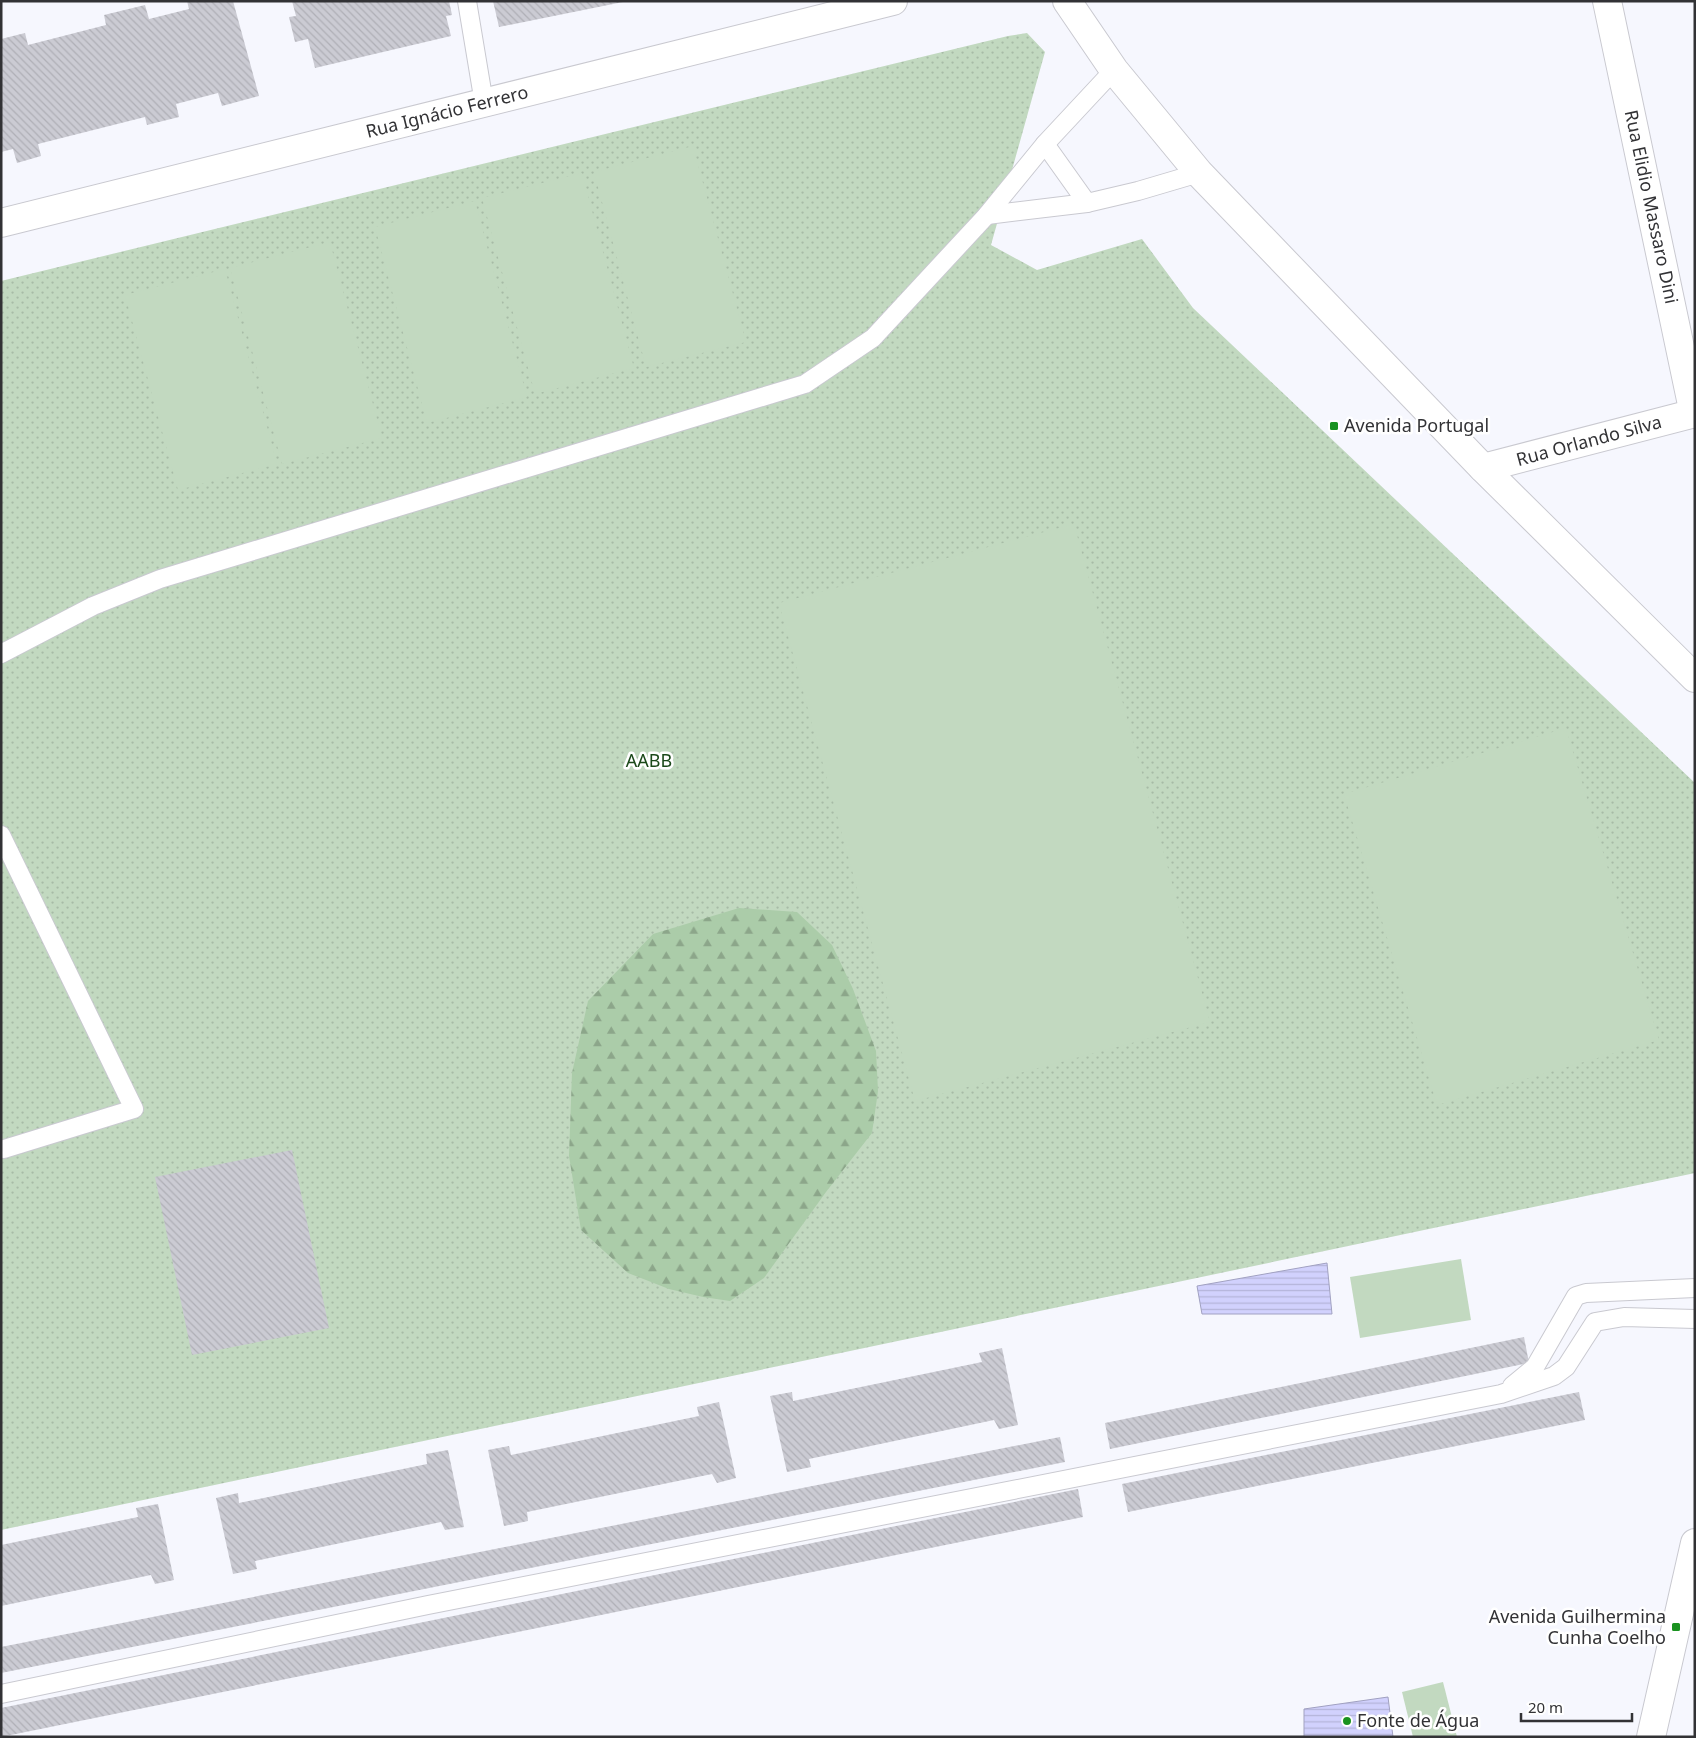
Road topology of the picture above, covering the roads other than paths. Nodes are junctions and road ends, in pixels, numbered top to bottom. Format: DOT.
graph roads {
  1 [pos="467,1"];
  2 [pos="892,1"];
  3 [pos="1067,1"];
  4 [pos="1607,1"];
  5 [pos="1114,70"];
  6 [pos="484,103"];
  7 [pos="1045,144"];
  8 [pos="1199,173"];
  9 [pos="1087,203"];
  10 [pos="987,215"];
  11 [pos="1,223"];
  12 [pos="1694,414"];
  13 [pos="1484,468"];
  14 [pos="1,654"];
  15 [pos="1695,678"];
  16 [pos="1,835"];
  17 [pos="4,1149"];
  18 [pos="1695,1288"];
  19 [pos="1695,1319"];
  20 [pos="1501,1394"];
  21 [pos="1695,1543"];
  22 [pos="1,1694"];
  23 [pos="1651,1737"];
  1 -- 6 [label="lane"];
  2 -- 6 [label="street, Rua Ignácio Ferrero"];
  3 -- 5 [label="street"];
  4 -- 12 [label="street, Rua Elidio Massaro Dini"];
  5 -- 7 [label="lane"];
  5 -- 8 [label="street"];
  6 -- 11 [label="street, Rua Ignácio Ferrero"];
  7 -- 9 [label="lane"];
  7 -- 10 [label="lane"];
  8 -- 9 [label="lane"];
  8 -- 13 [label="street"];
  9 -- 10 [label="lane"];
  10 -- 14 [label="lane"];
  12 -- 13 [label="street, Rua Orlando Silva"];
  13 -- 15 [label="street"];
  16 -- 17 [label="lane"];
  18 -- 20 [label="lane"];
  19 -- 20 [label="lane"];
  20 -- 22 [label="lane"];
  21 -- 23 [label="street"];
}
